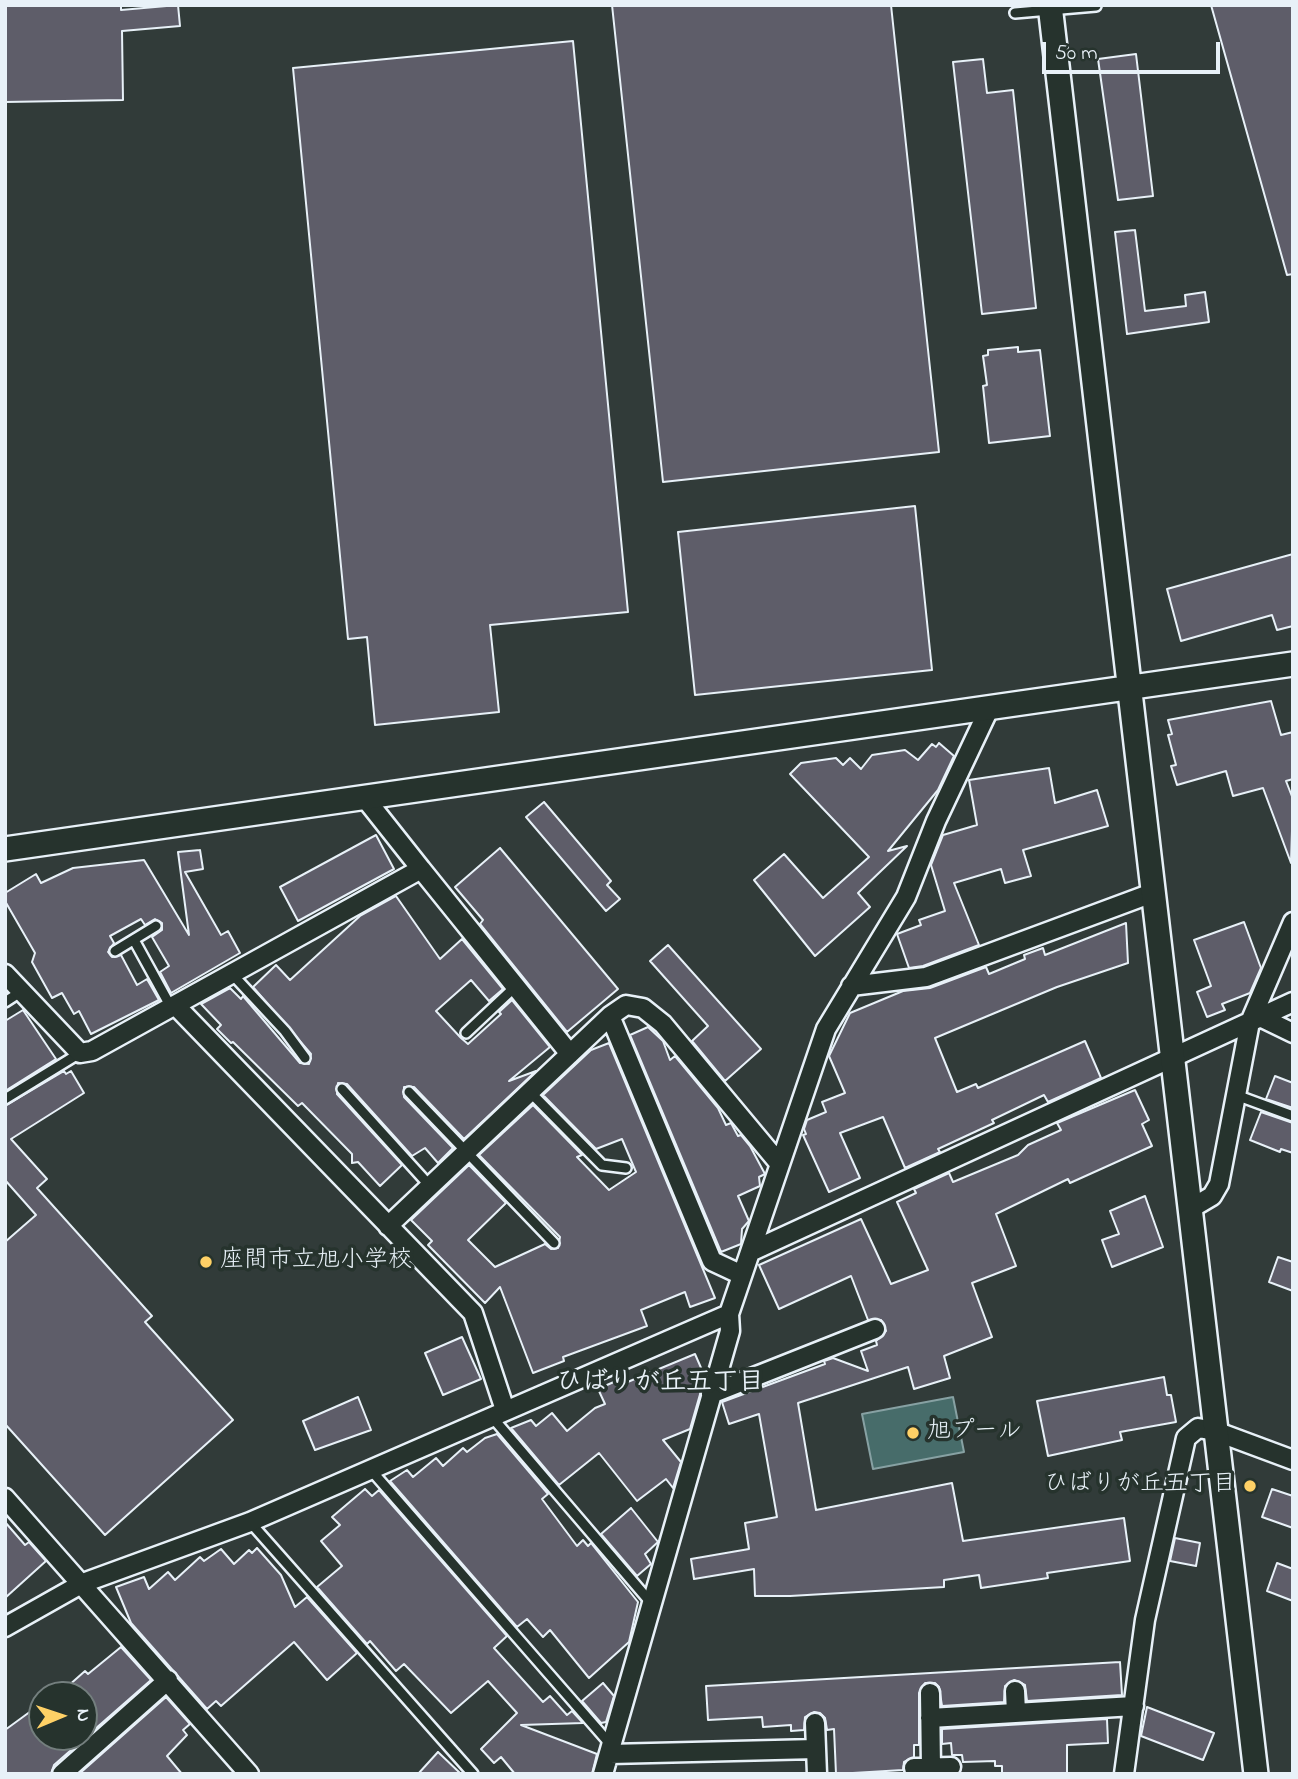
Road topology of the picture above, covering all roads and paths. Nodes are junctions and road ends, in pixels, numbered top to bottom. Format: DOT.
graph roads {
  1 [pos="1096,6"];
  2 [pos="1050,7"];
  3 [pos="1015,13"];
  4 [pos="1293,664"];
  5 [pos="1131,688"];
  6 [pos="989,709"];
  7 [pos="364,797"];
  8 [pos="5,849"];
  9 [pos="421,869"];
  10 [pos="1154,892"];
  11 [pos="1293,922"];
  12 [pos="156,926"];
  13 [pos="134,940"];
  14 [pos="115,951"];
  15 [pos="5,974"];
  16 [pos="232,974"];
  17 [pos="516,986"];
  18 [pos="851,986"];
  19 [pos="22,991"];
  20 [pos="5,1002"];
  21 [pos="1293,1002"];
  22 [pos="176,1006"];
  23 [pos="610,1016"];
  24 [pos="1255,1019"];
  25 [pos="466,1033"];
  26 [pos="1293,1033"];
  27 [pos="80,1053"];
  28 [pos="570,1054"];
  29 [pos="305,1058"];
  30 [pos="1173,1058"];
  31 [pos="342,1089"];
  32 [pos="410,1092"];
  33 [pos="530,1092"];
  34 [pos="1236,1095"];
  35 [pos="5,1099"];
  36 [pos="1293,1116"];
  37 [pos="466,1152"];
  38 [pos="778,1162"];
  39 [pos="626,1168"];
  40 [pos="430,1186"];
  41 [pos="1190,1209"];
  42 [pos="388,1226"];
  43 [pos="554,1243"];
  44 [pos="750,1252"];
  45 [pos="743,1275"];
  46 [pos="729,1314"];
  47 [pos="875,1329"];
  48 [pos="710,1394"];
  49 [pos="498,1413"];
  50 [pos="1215,1431"];
  51 [pos="1293,1460"];
  52 [pos="370,1469"];
  53 [pos="5,1498"];
  54 [pos="250,1522"];
  55 [pos="83,1583"];
  56 [pos="652,1604"];
  57 [pos="6,1625"];
  58 [pos="168,1680"];
  59 [pos="1015,1691"];
  60 [pos="930,1693"];
  61 [pos="1134,1706"];
  62 [pos="1016,1713"];
  63 [pos="930,1718"];
  64 [pos="815,1723"];
  65 [pos="816,1749"];
  66 [pos="611,1750"];
  67 [pos="951,1767"];
  68 [pos="62,1774"];
  69 [pos="249,1774"];
  70 [pos="473,1774"];
  71 [pos="603,1774"];
  72 [pos="817,1774"];
  73 [pos="1125,1774"];
  74 [pos="1256,1774"];
  1 -- 2 [label="lane"];
  2 -- 3 [label="lane"];
  2 -- 5 [label="street"];
  4 -- 5 [label="street"];
  5 -- 6 [label="street"];
  5 -- 10 [label="street"];
  6 -- 7 [label="street"];
  6 -- 18 [label="street"];
  7 -- 8 [label="street"];
  7 -- 9 [label="street"];
  9 -- 16 [label="street"];
  9 -- 17 [label="street"];
  10 -- 18 [label="street"];
  10 -- 30 [label="street"];
  11 -- 24 [label="street"];
  12 -- 13 [label="lane"];
  13 -- 14 [label="lane"];
  13 -- 22 [label="lane"];
  15 -- 19 [label="street"];
  16 -- 22 [label="street"];
  16 -- 29 [label="lane"];
  17 -- 25 [label="lane"];
  17 -- 28 [label="street"];
  18 -- 38 [label="street"];
  19 -- 20 [label="lane"];
  19 -- 27 [label="street"];
  21 -- 24 [label="street"];
  22 -- 27 [label="street"];
  22 -- 42 [label="street"];
  23 -- 28 [label="street"];
  23 -- 38 [label="street"];
  23 -- 45 [label="street"];
  24 -- 26 [label="street"];
  24 -- 30 [label="street"];
  24 -- 34 [label="street"];
  27 -- 35 [label="lane"];
  28 -- 33 [label="street"];
  30 -- 41 [label="street"];
  30 -- 44 [label="street"];
  31 -- 40 [label="lane"];
  32 -- 37 [label="lane"];
  33 -- 37 [label="street"];
  33 -- 39 [label="lane"];
  34 -- 36 [label="lane"];
  34 -- 41 [label="street"];
  37 -- 40 [label="street"];
  37 -- 43 [label="lane"];
  38 -- 44 [label="street"];
  40 -- 42 [label="street"];
  41 -- 50 [label="street"];
  42 -- 49 [label="street"];
  44 -- 45 [label="street"];
  45 -- 46 [label="street"];
  46 -- 48 [label="street"];
  46 -- 49 [label="street"];
  47 -- 48 [label="street"];
  48 -- 56 [label="street"];
  49 -- 52 [label="street"];
  49 -- 56 [label="lane"];
  50 -- 51 [label="street"];
  50 -- 61 [label="street"];
  50 -- 74 [label="street"];
  52 -- 54 [label="street"];
  52 -- 66 [label="lane"];
  53 -- 55 [label="street"];
  54 -- 55 [label="street"];
  54 -- 70 [label="lane"];
  55 -- 57 [label="street"];
  55 -- 58 [label="street"];
  56 -- 66 [label="street"];
  58 -- 68 [label="street"];
  58 -- 69 [label="street"];
  59 -- 62 [label="street"];
  60 -- 63 [label="street"];
  61 -- 62 [label="street"];
  61 -- 73 [label="street"];
  62 -- 63 [label="street"];
  63 -- 67 [label="street"];
  64 -- 65 [label="street"];
  65 -- 66 [label="street"];
  65 -- 72 [label="street"];
  66 -- 71 [label="street"];
}
